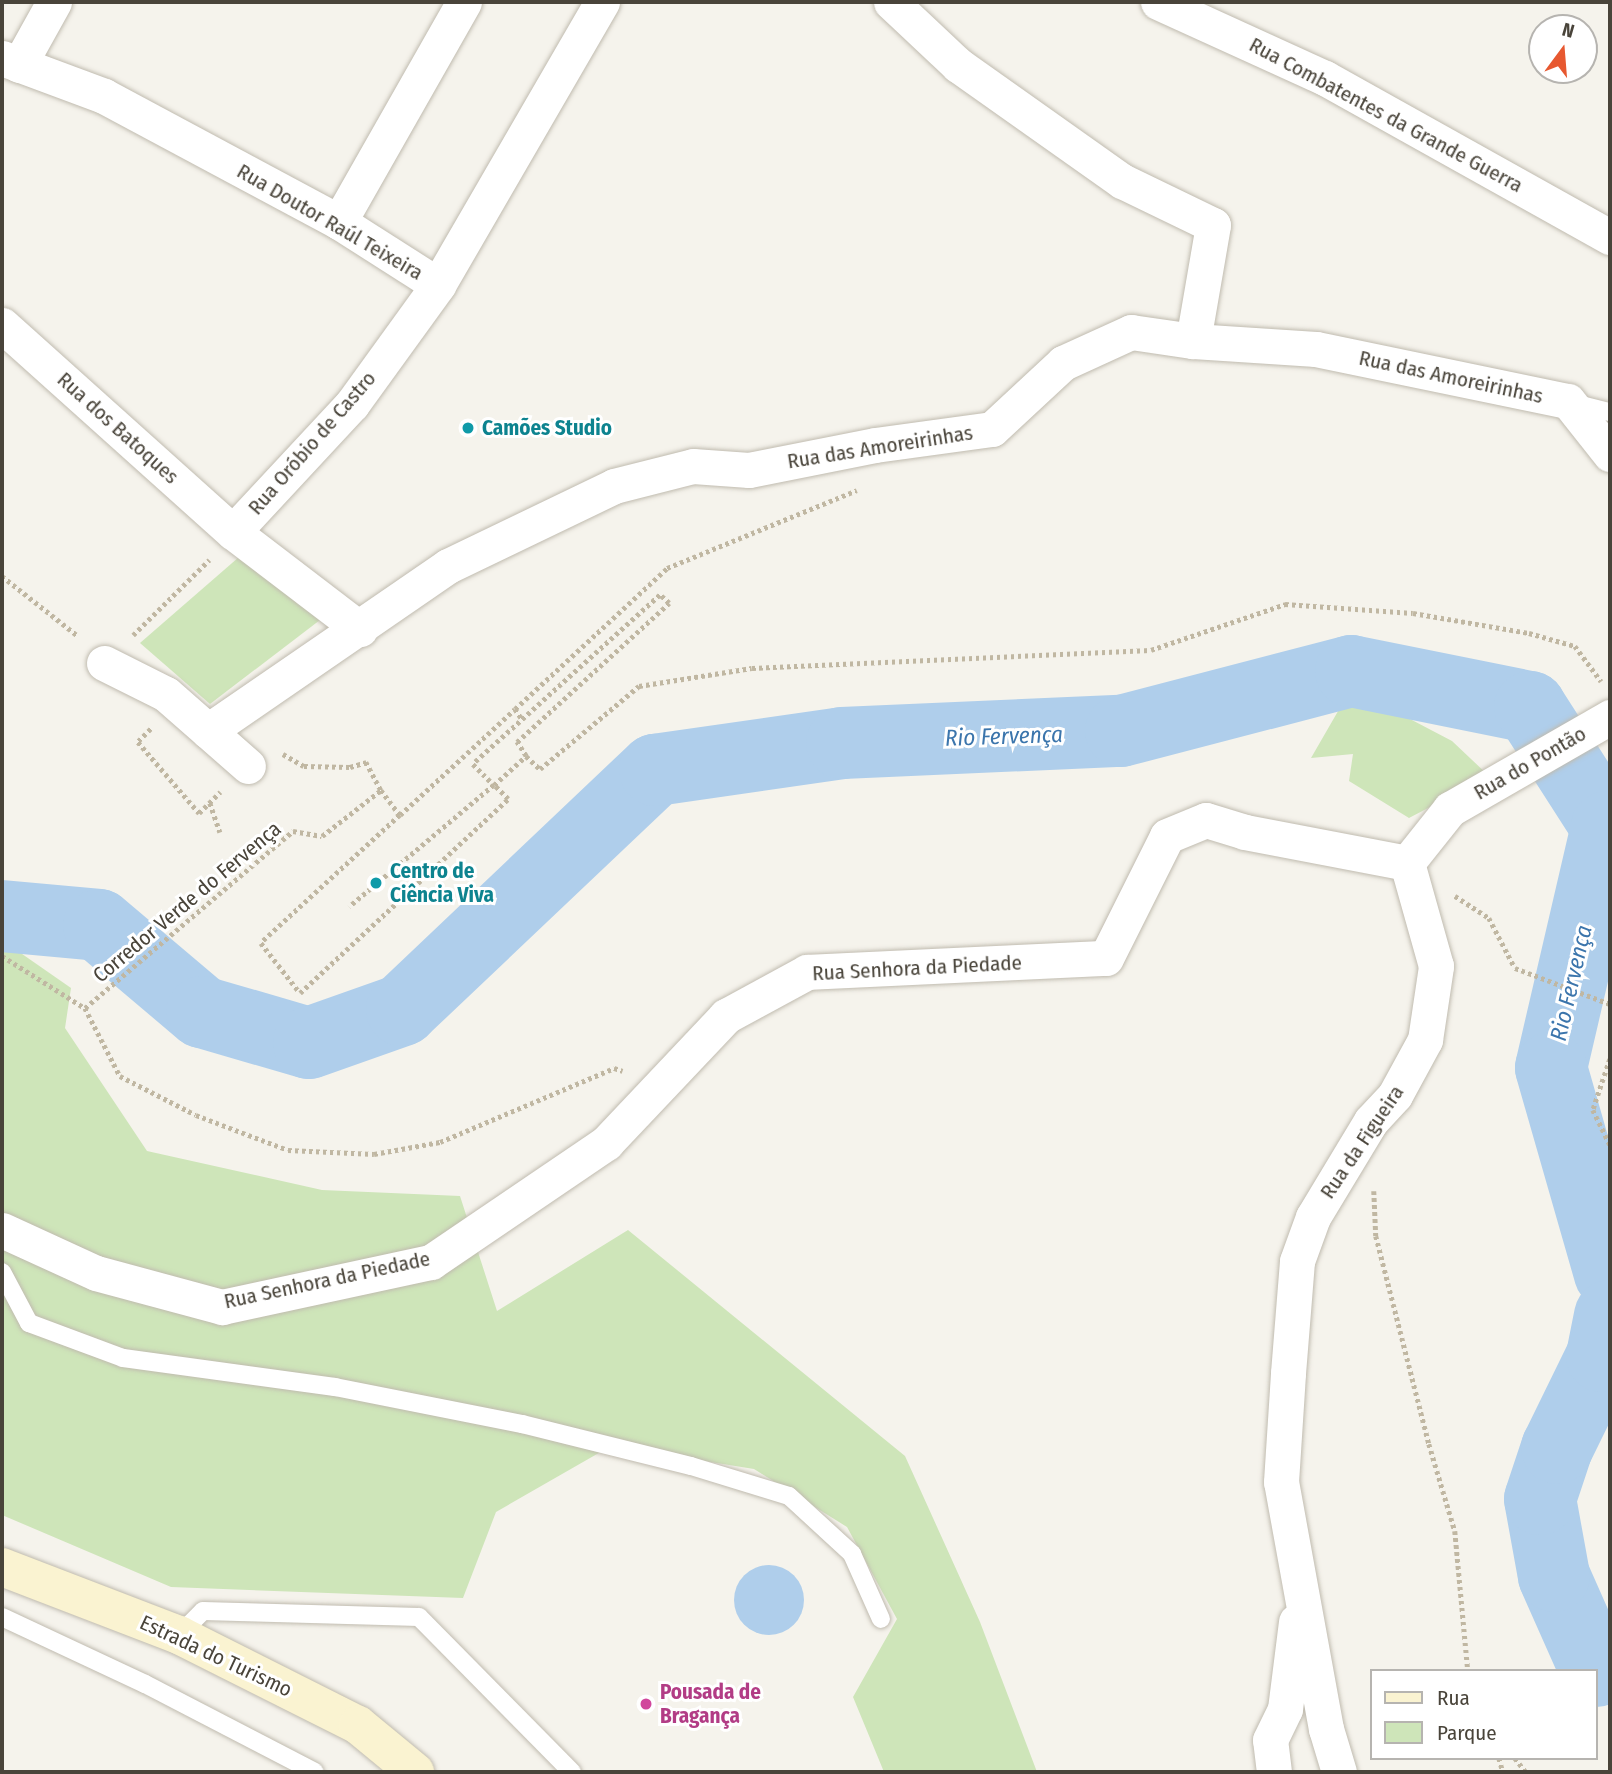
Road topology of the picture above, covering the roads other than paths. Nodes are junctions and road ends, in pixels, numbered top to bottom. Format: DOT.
graph roads {
  1 [pos="54,2"];
  2 [pos="464,2"];
  3 [pos="602,2"];
  4 [pos="891,2"];
  5 [pos="1158,2"];
  6 [pos="10,62"];
  7 [pos="339,222"];
  8 [pos="1610,237"];
  9 [pos="439,285"];
  10 [pos="2,325"];
  11 [pos="1193,341"];
  12 [pos="1568,401"];
  13 [pos="1610,412"];
  14 [pos="1610,454"];
  15 [pos="483,520"];
  16 [pos="233,531"];
  17 [pos="448,566"];
  18 [pos="360,629"];
  19 [pos="104,663"];
  20 [pos="1607,701"];
  21 [pos="208,731"];
  22 [pos="248,766"];
  23 [pos="1407,863"];
  24 [pos="2,1230"];
  25 [pos="2,1272"];
  26 [pos="2,1567"];
  27 [pos="1300,1591"];
  28 [pos="2,1617"];
  29 [pos="881,1619"];
  30 [pos="179,1635"];
  31 [pos="315,1772"];
  32 [pos="415,1772"];
  33 [pos="572,1772"];
  34 [pos="1274,1772"];
  35 [pos="1339,1772"];
  1 -- 6 [label="street"];
  2 -- 7 [label="street"];
  3 -- 9 [label="street, Rua Doutor Raúl Teixeira"];
  4 -- 11 [label="street"];
  5 -- 8 [label="street, Rua Combatentes da Grande Guerra"];
  6 -- 7 [label="street, Rua Doutor Raúl Teixeira"];
  7 -- 9 [label="street, Rua Doutor Raúl Teixeira"];
  9 -- 16 [label="street, Rua Oróbio de Castro"];
  10 -- 16 [label="street, Rua dos Batoques"];
  11 -- 12 [label="street, Rua das Amoreirinhas"];
  11 -- 17 [label="street, Rua das Amoreirinhas"];
  12 -- 13 [label="lane, Rua das Amoreirinhas"];
  12 -- 14 [label="street"];
  15 -- 17 [label="street"];
  16 -- 18 [label="street, Rua dos Batoques"];
  17 -- 18 [label="street, Rua das Amoreirinhas"];
  18 -- 21 [label="street, Rua das Amoreirinhas"];
  19 -- 21 [label="street"];
  20 -- 23 [label="street, Rua do Pontão"];
  21 -- 22 [label="street"];
  23 -- 24 [label="street, Rua Senhora da Piedade"];
  23 -- 27 [label="street, Rua da Figueira"];
  25 -- 29 [label="lane"];
  26 -- 30 [label="street, Estrada do Turismo"];
  27 -- 34 [label="street"];
  27 -- 35 [label="street, Rua da Figueira"];
  28 -- 31 [label="lane"];
  30 -- 32 [label="street, Estrada do Turismo"];
  30 -- 33 [label="lane"];
}
